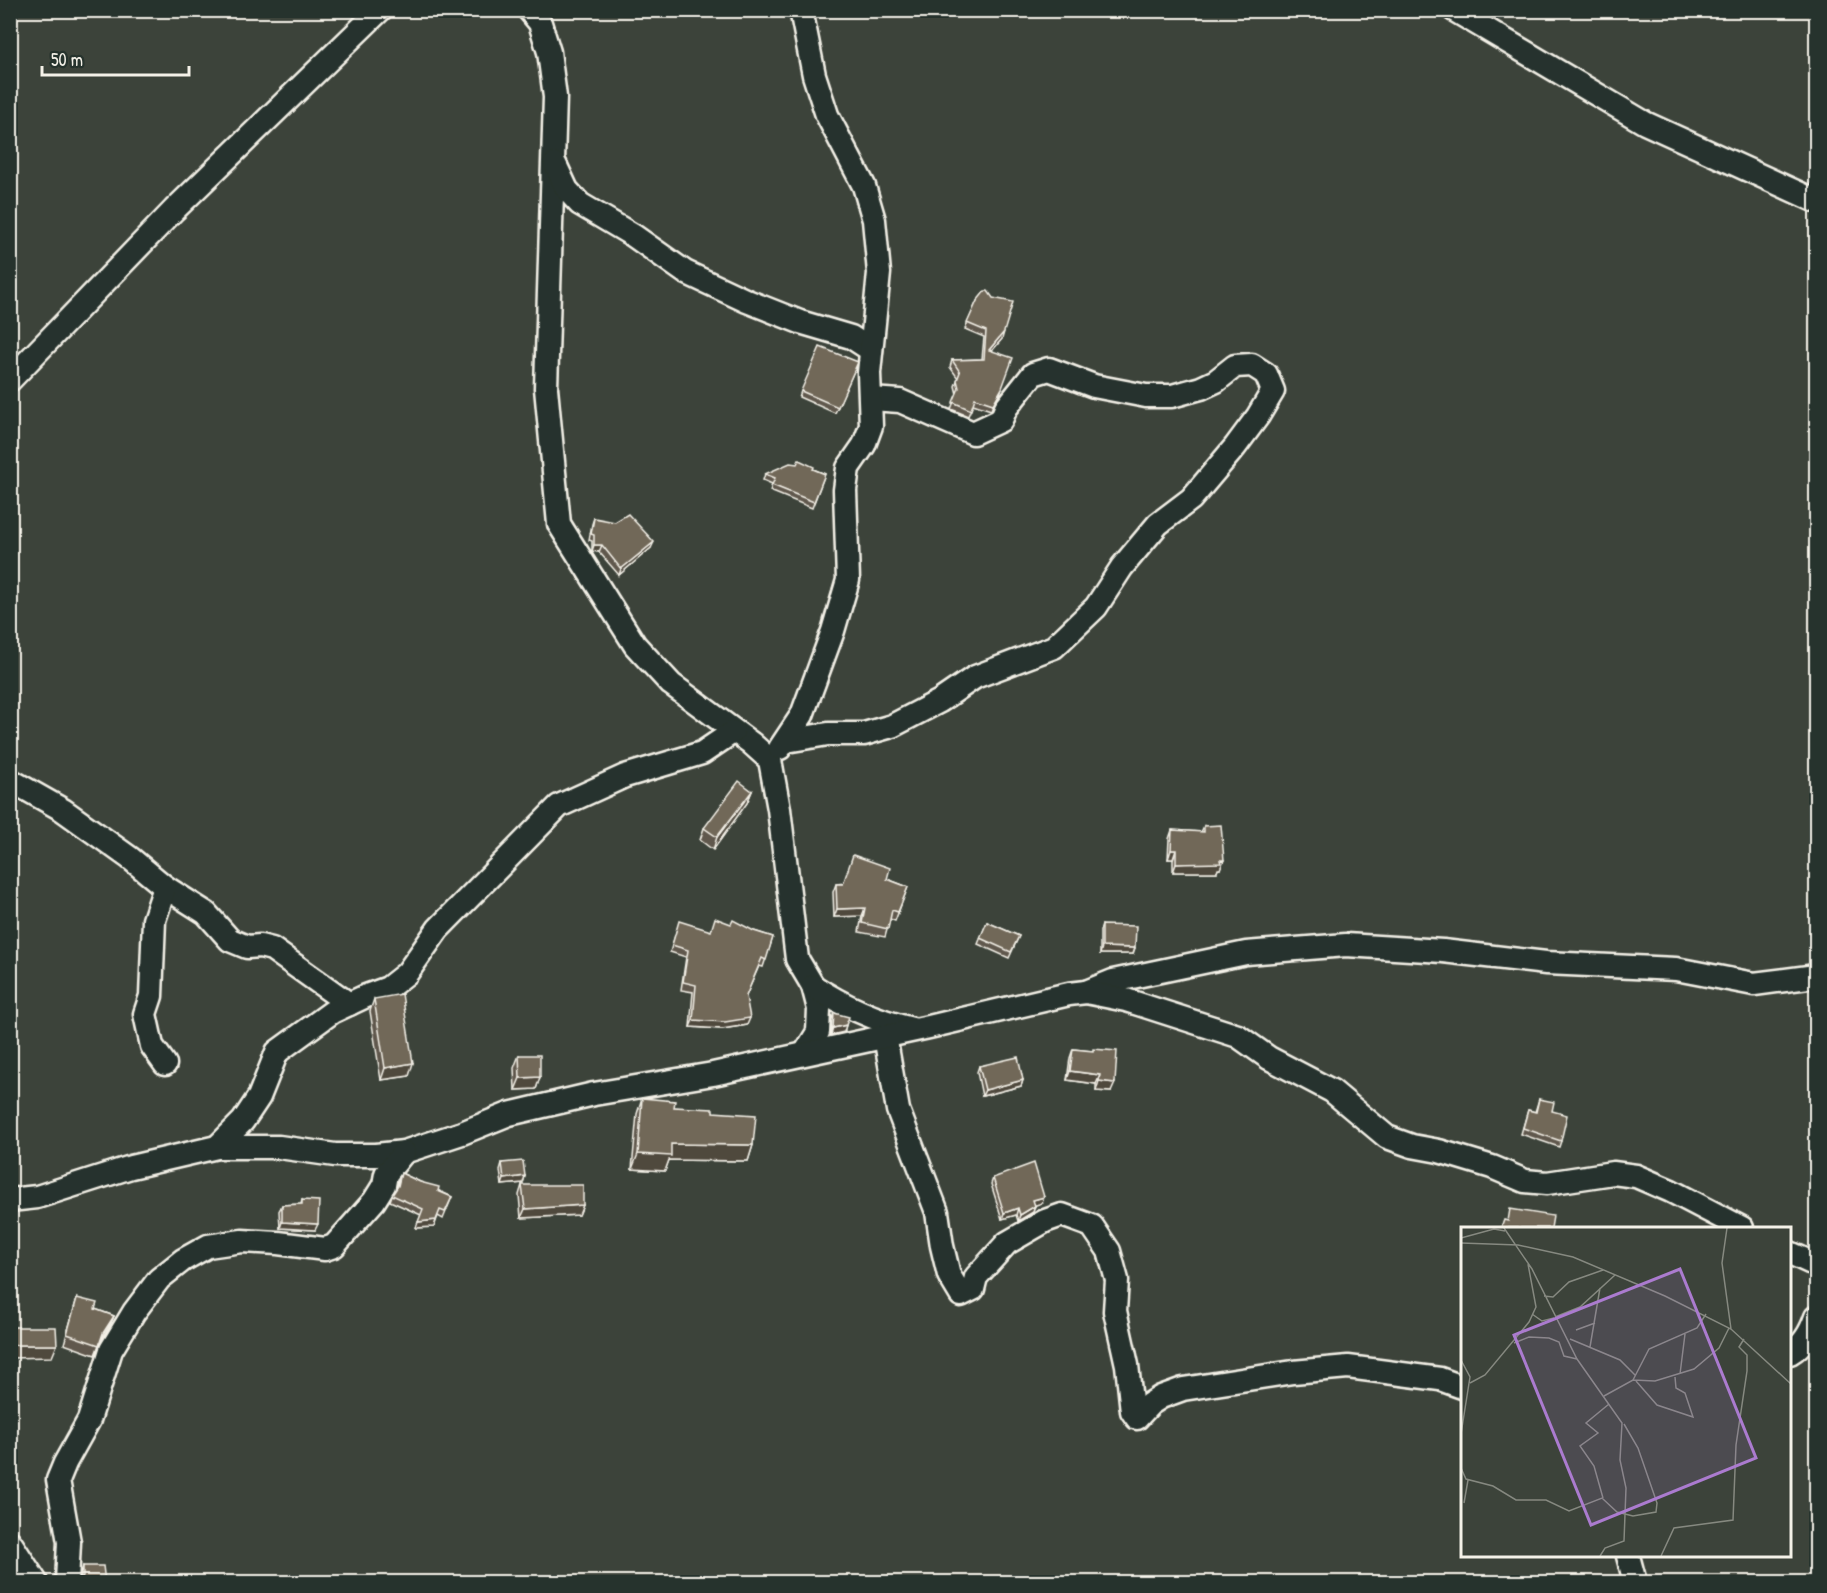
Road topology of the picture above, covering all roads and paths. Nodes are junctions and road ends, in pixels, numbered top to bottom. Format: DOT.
graph roads {
  1 [pos="380,10"];
  2 [pos="529,10"];
  3 [pos="801,10"];
  4 [pos="1454,10"];
  5 [pos="553,160"];
  6 [pos="1816,201"];
  7 [pos="871,351"];
  8 [pos="10,380"];
  9 [pos="871,399"];
  10 [pos="733,732"];
  11 [pos="786,741"];
  12 [pos="770,760"];
  13 [pos="10,780"];
  14 [pos="165,887"];
  15 [pos="1816,976"];
  16 [pos="813,986"];
  17 [pos="1086,992"];
  18 [pos="349,1004"];
  19 [pos="914,1030"];
  20 [pos="885,1036"];
  21 [pos="805,1053"];
  22 [pos="165,1064"];
  23 [pos="217,1147"];
  24 [pos="381,1165"];
  25 [pos="10,1200"];
  26 [pos="1740,1227"];
  27 [pos="1791,1253"];
  28 [pos="1816,1265"];
  29 [pos="1816,1317"];
  30 [pos="1791,1352"];
  31 [pos="1461,1387"];
  32 [pos="10,1542"];
  33 [pos="1628,1557"];
  34 [pos="36,1582"];
  35 [pos="67,1582"];
  36 [pos="1635,1582"];
  1 -- 8 [label="street"];
  2 -- 5 [label="street"];
  3 -- 7 [label="street"];
  4 -- 6 [label="street"];
  5 -- 7 [label="street"];
  5 -- 10 [label="street"];
  7 -- 9 [label="street"];
  9 -- 11 [label="street"];
  9 -- 11 [label="street"];
  10 -- 12 [label="street"];
  10 -- 18 [label="street"];
  11 -- 12 [label="street"];
  12 -- 16 [label="street"];
  13 -- 14 [label="street"];
  14 -- 18 [label="street"];
  14 -- 22 [label="street"];
  15 -- 17 [label="street"];
  16 -- 19 [label="street"];
  16 -- 21 [label="street"];
  17 -- 19 [label="street"];
  17 -- 26 [label="street"];
  18 -- 23 [label="street"];
  19 -- 20 [label="street"];
  20 -- 21 [label="street"];
  20 -- 31 [label="street"];
  21 -- 24 [label="street"];
  23 -- 24 [label="street"];
  23 -- 25 [label="street"];
  24 -- 35 [label="street"];
  27 -- 28 [label="street"];
  29 -- 30 [label="street"];
  32 -- 34 [label="street"];
  33 -- 36 [label="street"];
}
